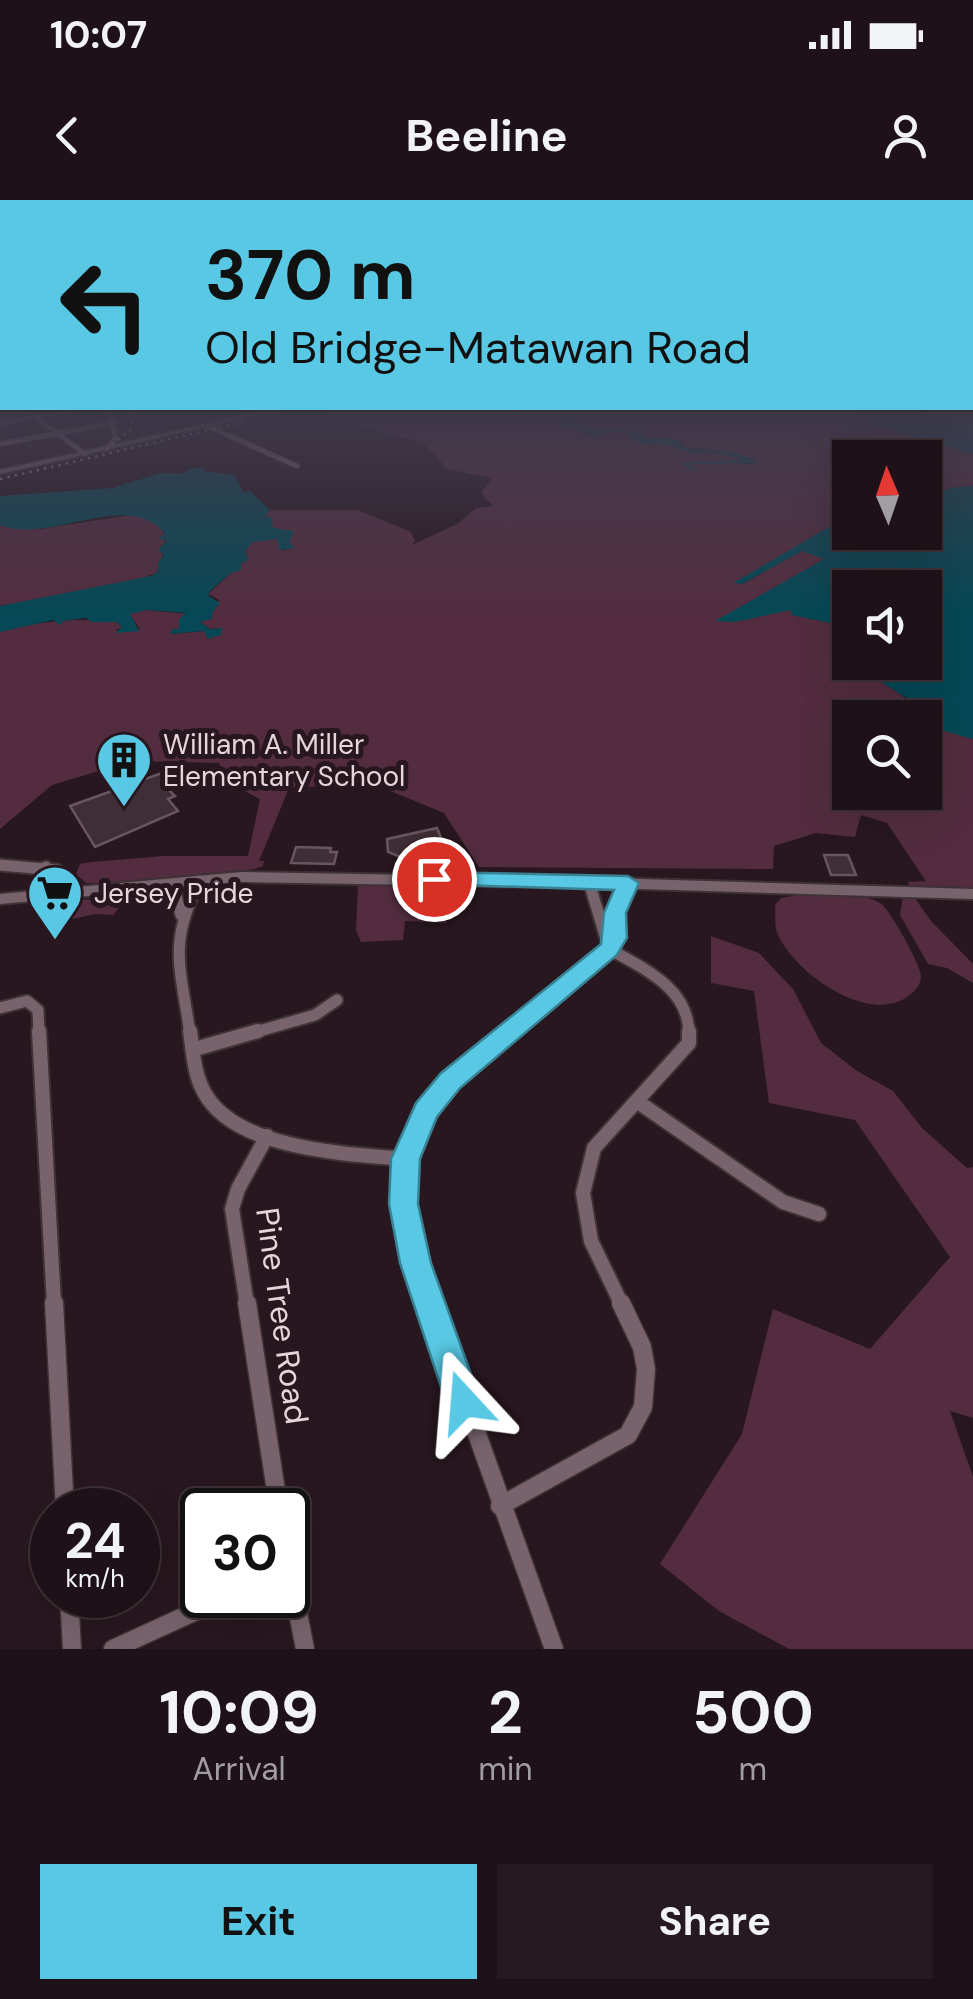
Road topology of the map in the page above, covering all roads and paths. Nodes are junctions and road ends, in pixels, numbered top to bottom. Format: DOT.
graph roads {
  1 [pos="0,865"];
  2 [pos="46,867"];
  3 [pos="200,881"];
  4 [pos="589,882"];
  5 [pos="628,883"];
  6 [pos="173,884"];
  7 [pos="64,893"];
  8 [pos="973,894"];
  9 [pos="39,896"];
  10 [pos="0,899"];
  11 [pos="600,912"];
  12 [pos="615,913"];
  13 [pos="181,915"];
  14 [pos="609,950"];
  15 [pos="337,1000"];
  16 [pos="0,1008"];
  17 [pos="194,1049"];
  18 [pos="638,1102"];
  19 [pos="267,1136"];
  20 [pos="406,1159"];
  21 [pos="820,1214"];
  22 [pos="64,1488"];
  23 [pos="276,1488"];
  24 [pos="500,1506"];
  25 [pos="70,1618"];
  26 [pos="180,1618"];
  27 [pos="299,1618"];
  28 [pos="72,1649"];
  29 [pos="113,1649"];
  30 [pos="306,1649"];
  31 [pos="554,1649"];
  1 -- 2 [label="street"];
  2 -- 7 [label="street"];
  2 -- 9 [label="street"];
  3 -- 4 [label="main road"];
  3 -- 6 [label="main road"];
  3 -- 13 [label="street"];
  4 -- 5 [label="main road"];
  4 -- 11 [label="street"];
  5 -- 8 [label="main road"];
  5 -- 12 [label="street"];
  6 -- 7 [label="main road"];
  6 -- 13 [label="street"];
  7 -- 9 [label="main road"];
  9 -- 10 [label="main road"];
  11 -- 12 [label="street"];
  11 -- 14 [label="street"];
  12 -- 14 [label="street"];
  13 -- 17 [label="street"];
  14 -- 18 [label="street"];
  14 -- 20 [label="street"];
  15 -- 17 [label="street"];
  16 -- 22 [label="street"];
  17 -- 19 [label="street"];
  18 -- 21 [label="street"];
  18 -- 24 [label="street"];
  19 -- 20 [label="street"];
  19 -- 23 [label="street, Pine Tree Road"];
  20 -- 24 [label="street"];
  24 -- 31 [label="street"];
  25 -- 28 [label="street"];
  26 -- 29 [label="street"];
  27 -- 30 [label="street"];
}
